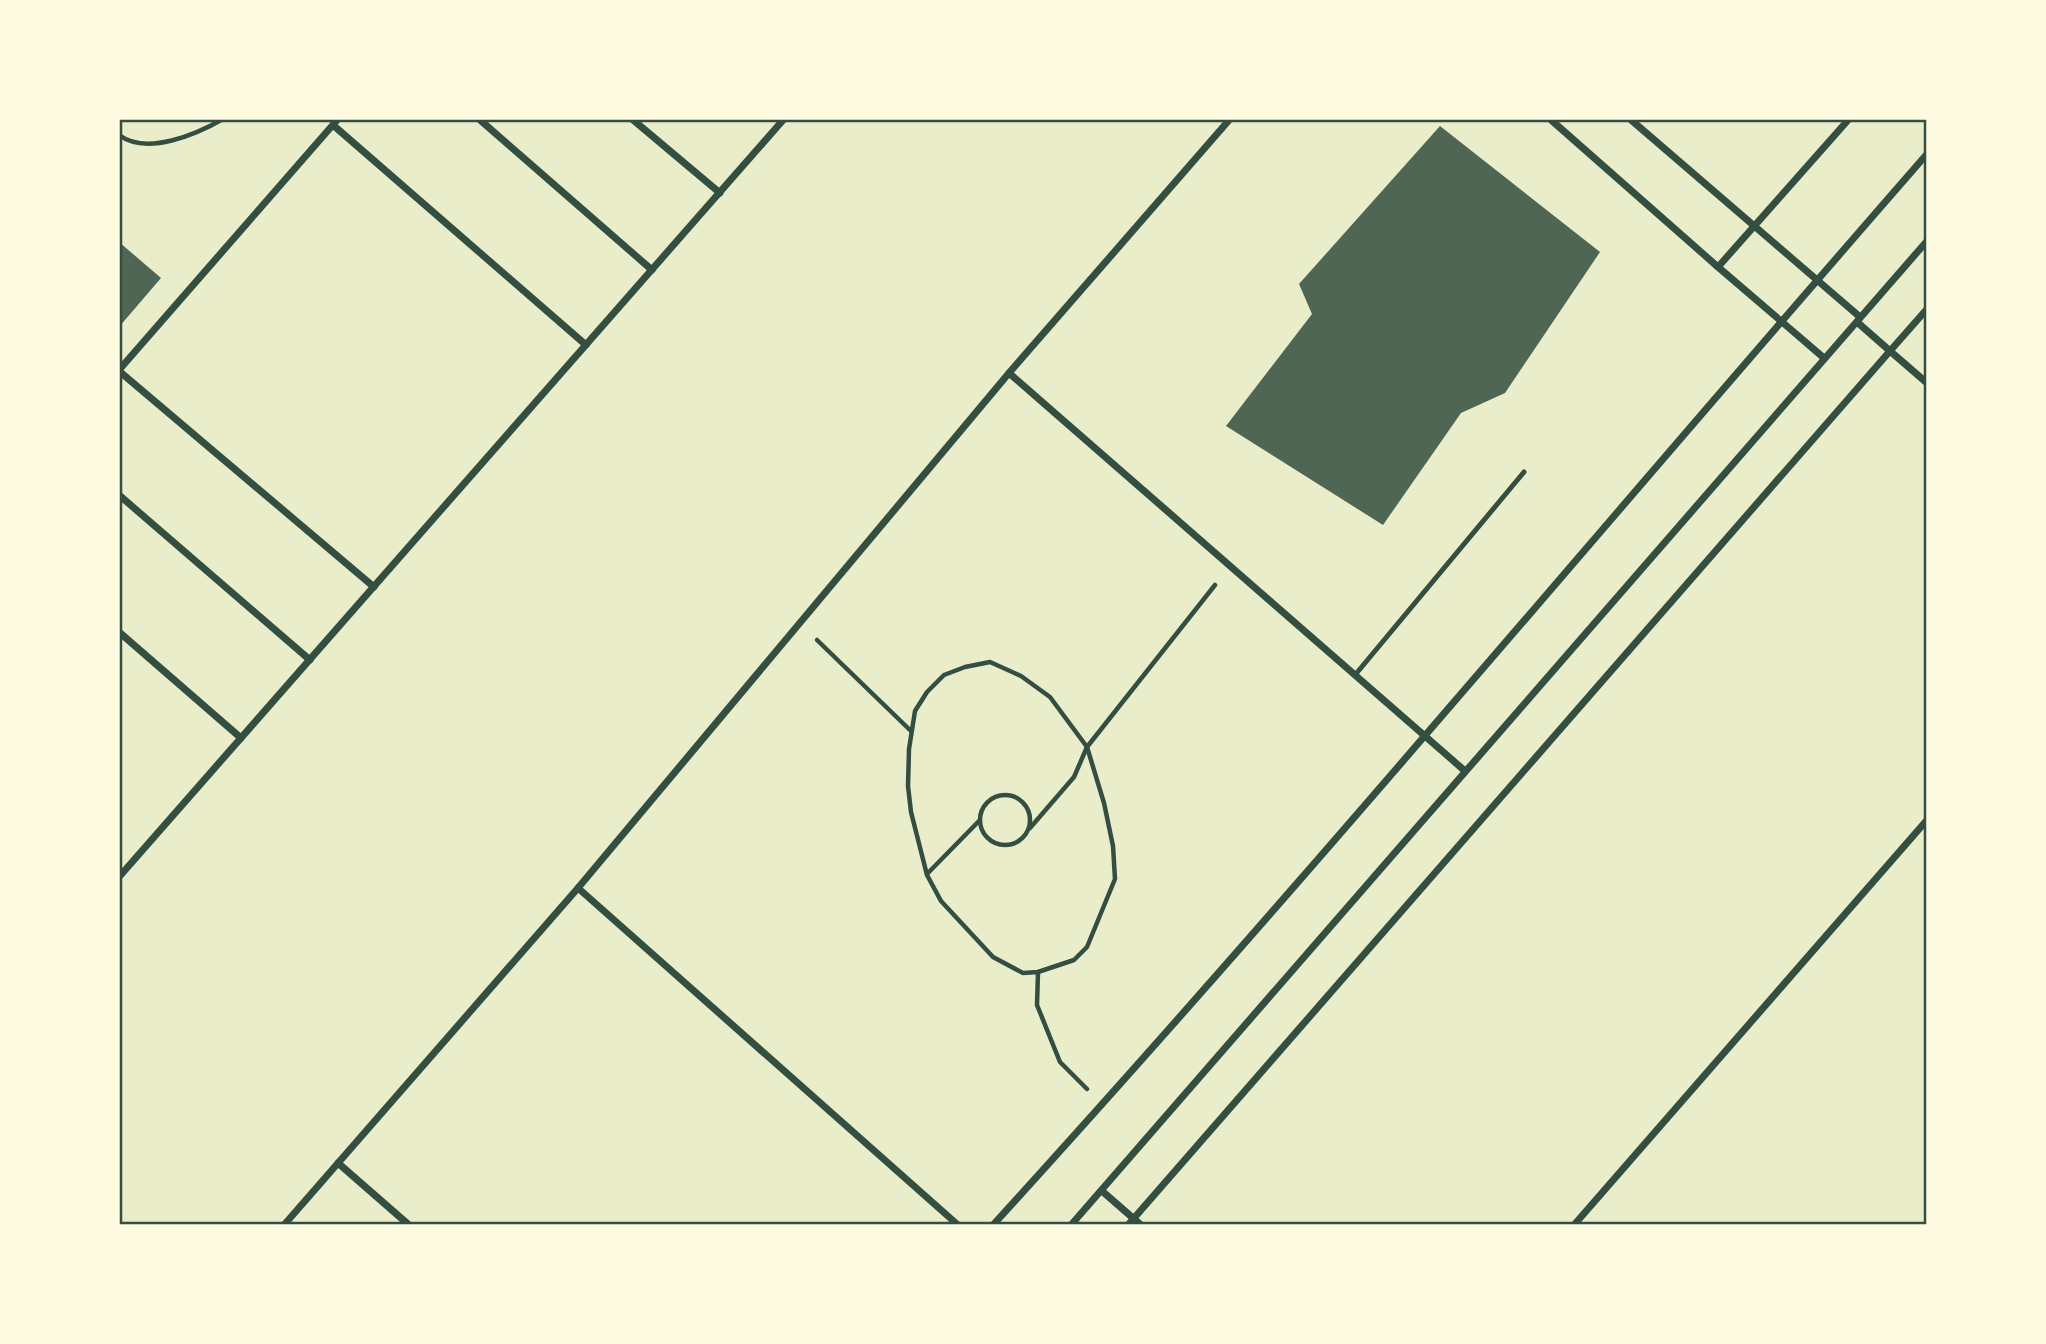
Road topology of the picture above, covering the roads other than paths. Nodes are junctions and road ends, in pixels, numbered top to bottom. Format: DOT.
graph roads {
  1 [pos="479,119"];
  2 [pos="632,119"];
  3 [pos="784,119"];
  4 [pos="1230,119"];
  5 [pos="1550,119"];
  6 [pos="1630,119"];
  7 [pos="1849,119"];
  8 [pos="335,122"];
  9 [pos="1927,155"];
  10 [pos="720,193"];
  11 [pos="1754,227"];
  12 [pos="1927,241"];
  13 [pos="1718,267"];
  14 [pos="652,270"];
  15 [pos="1817,280"];
  16 [pos="1927,309"];
  17 [pos="1858,320"];
  18 [pos="1781,321"];
  19 [pos="586,345"];
  20 [pos="1890,351"];
  21 [pos="1824,358"];
  22 [pos="119,370"];
  23 [pos="1009,373"];
  24 [pos="1927,383"];
  25 [pos="1524,472"];
  26 [pos="119,495"];
  27 [pos="374,587"];
  28 [pos="119,632"];
  29 [pos="310,660"];
  30 [pos="1355,675"];
  31 [pos="1425,736"];
  32 [pos="241,738"];
  33 [pos="1465,771"];
  34 [pos="1927,820"];
  35 [pos="119,877"];
  36 [pos="578,888"];
  37 [pos="338,1163"];
  38 [pos="1102,1191"];
  39 [pos="1131,1222"];
  40 [pos="284,1225"];
  41 [pos="409,1225"];
  42 [pos="958,1225"];
  43 [pos="993,1225"];
  44 [pos="1071,1225"];
  45 [pos="1141,1225"];
  46 [pos="1574,1225"];
  1 -- 14 [label="street"];
  2 -- 10 [label="street"];
  3 -- 10 [label="street"];
  4 -- 23 [label="street"];
  5 -- 13 [label="street"];
  6 -- 11 [label="street"];
  7 -- 11 [label="street"];
  8 -- 19 [label="street"];
  8 -- 22 [label="street"];
  9 -- 15 [label="street"];
  10 -- 14 [label="street"];
  11 -- 13 [label="street"];
  11 -- 15 [label="street"];
  12 -- 17 [label="street"];
  13 -- 18 [label="street"];
  14 -- 19 [label="street"];
  15 -- 17 [label="street"];
  15 -- 18 [label="street"];
  16 -- 20 [label="street"];
  17 -- 20 [label="street"];
  17 -- 21 [label="street"];
  18 -- 21 [label="street"];
  18 -- 31 [label="street"];
  19 -- 27 [label="street"];
  20 -- 24 [label="street"];
  20 -- 39 [label="street"];
  21 -- 33 [label="street"];
  22 -- 27 [label="street"];
  23 -- 30 [label="street"];
  23 -- 36 [label="street"];
  25 -- 30 [label="lane"];
  26 -- 29 [label="street"];
  27 -- 29 [label="street"];
  28 -- 32 [label="street"];
  29 -- 32 [label="street"];
  30 -- 31 [label="street"];
  31 -- 33 [label="street"];
  31 -- 43 [label="street"];
  32 -- 35 [label="street"];
  33 -- 38 [label="street"];
  34 -- 46 [label="street"];
  36 -- 37 [label="street"];
  36 -- 42 [label="street"];
  37 -- 40 [label="street"];
  37 -- 41 [label="street"];
  38 -- 39 [label="street"];
  38 -- 44 [label="street"];
  39 -- 45 [label="street"];
}
